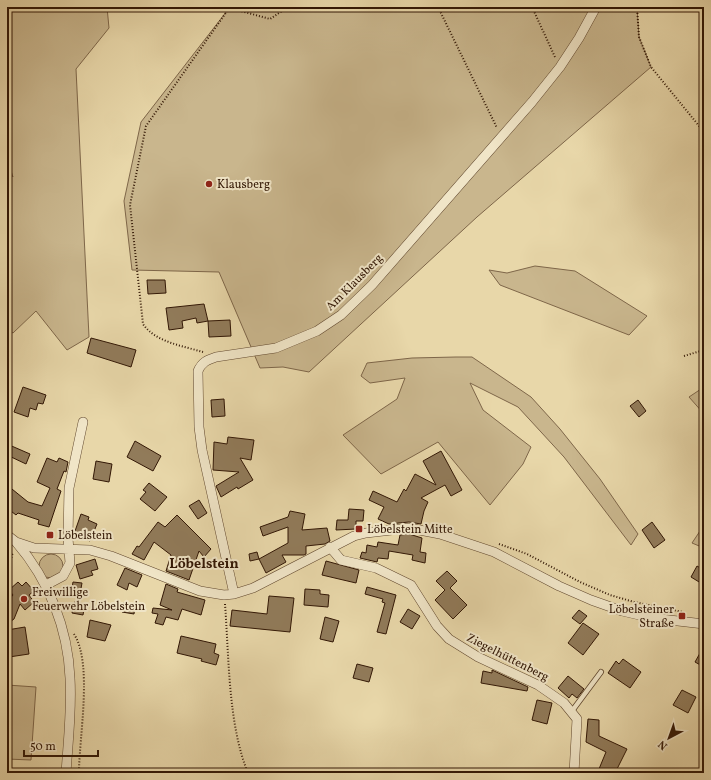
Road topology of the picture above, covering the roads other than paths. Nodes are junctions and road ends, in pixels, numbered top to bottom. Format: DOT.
graph roads {
  1 [pos="596,7"];
  2 [pos="83,422"];
  3 [pos="7,535"];
  4 [pos="16,542"];
  5 [pos="330,547"];
  6 [pos="69,549"];
  7 [pos="46,586"];
  8 [pos="234,594"];
  9 [pos="700,623"];
  10 [pos="601,672"];
  11 [pos="572,711"];
  12 [pos="66,773"];
  13 [pos="574,773"];
  1 -- 8 [label="street, Am Klausberg"];
  2 -- 6 [label="street"];
  3 -- 4 [label="street"];
  4 -- 6 [label="street"];
  4 -- 7 [label="street"];
  5 -- 8 [label="street"];
  5 -- 9 [label="street"];
  5 -- 11 [label="street, Ziegelhüttenberg"];
  6 -- 7 [label="street"];
  6 -- 8 [label="street"];
  7 -- 12 [label="street"];
  10 -- 11 [label="lane"];
  11 -- 13 [label="street"];
}
